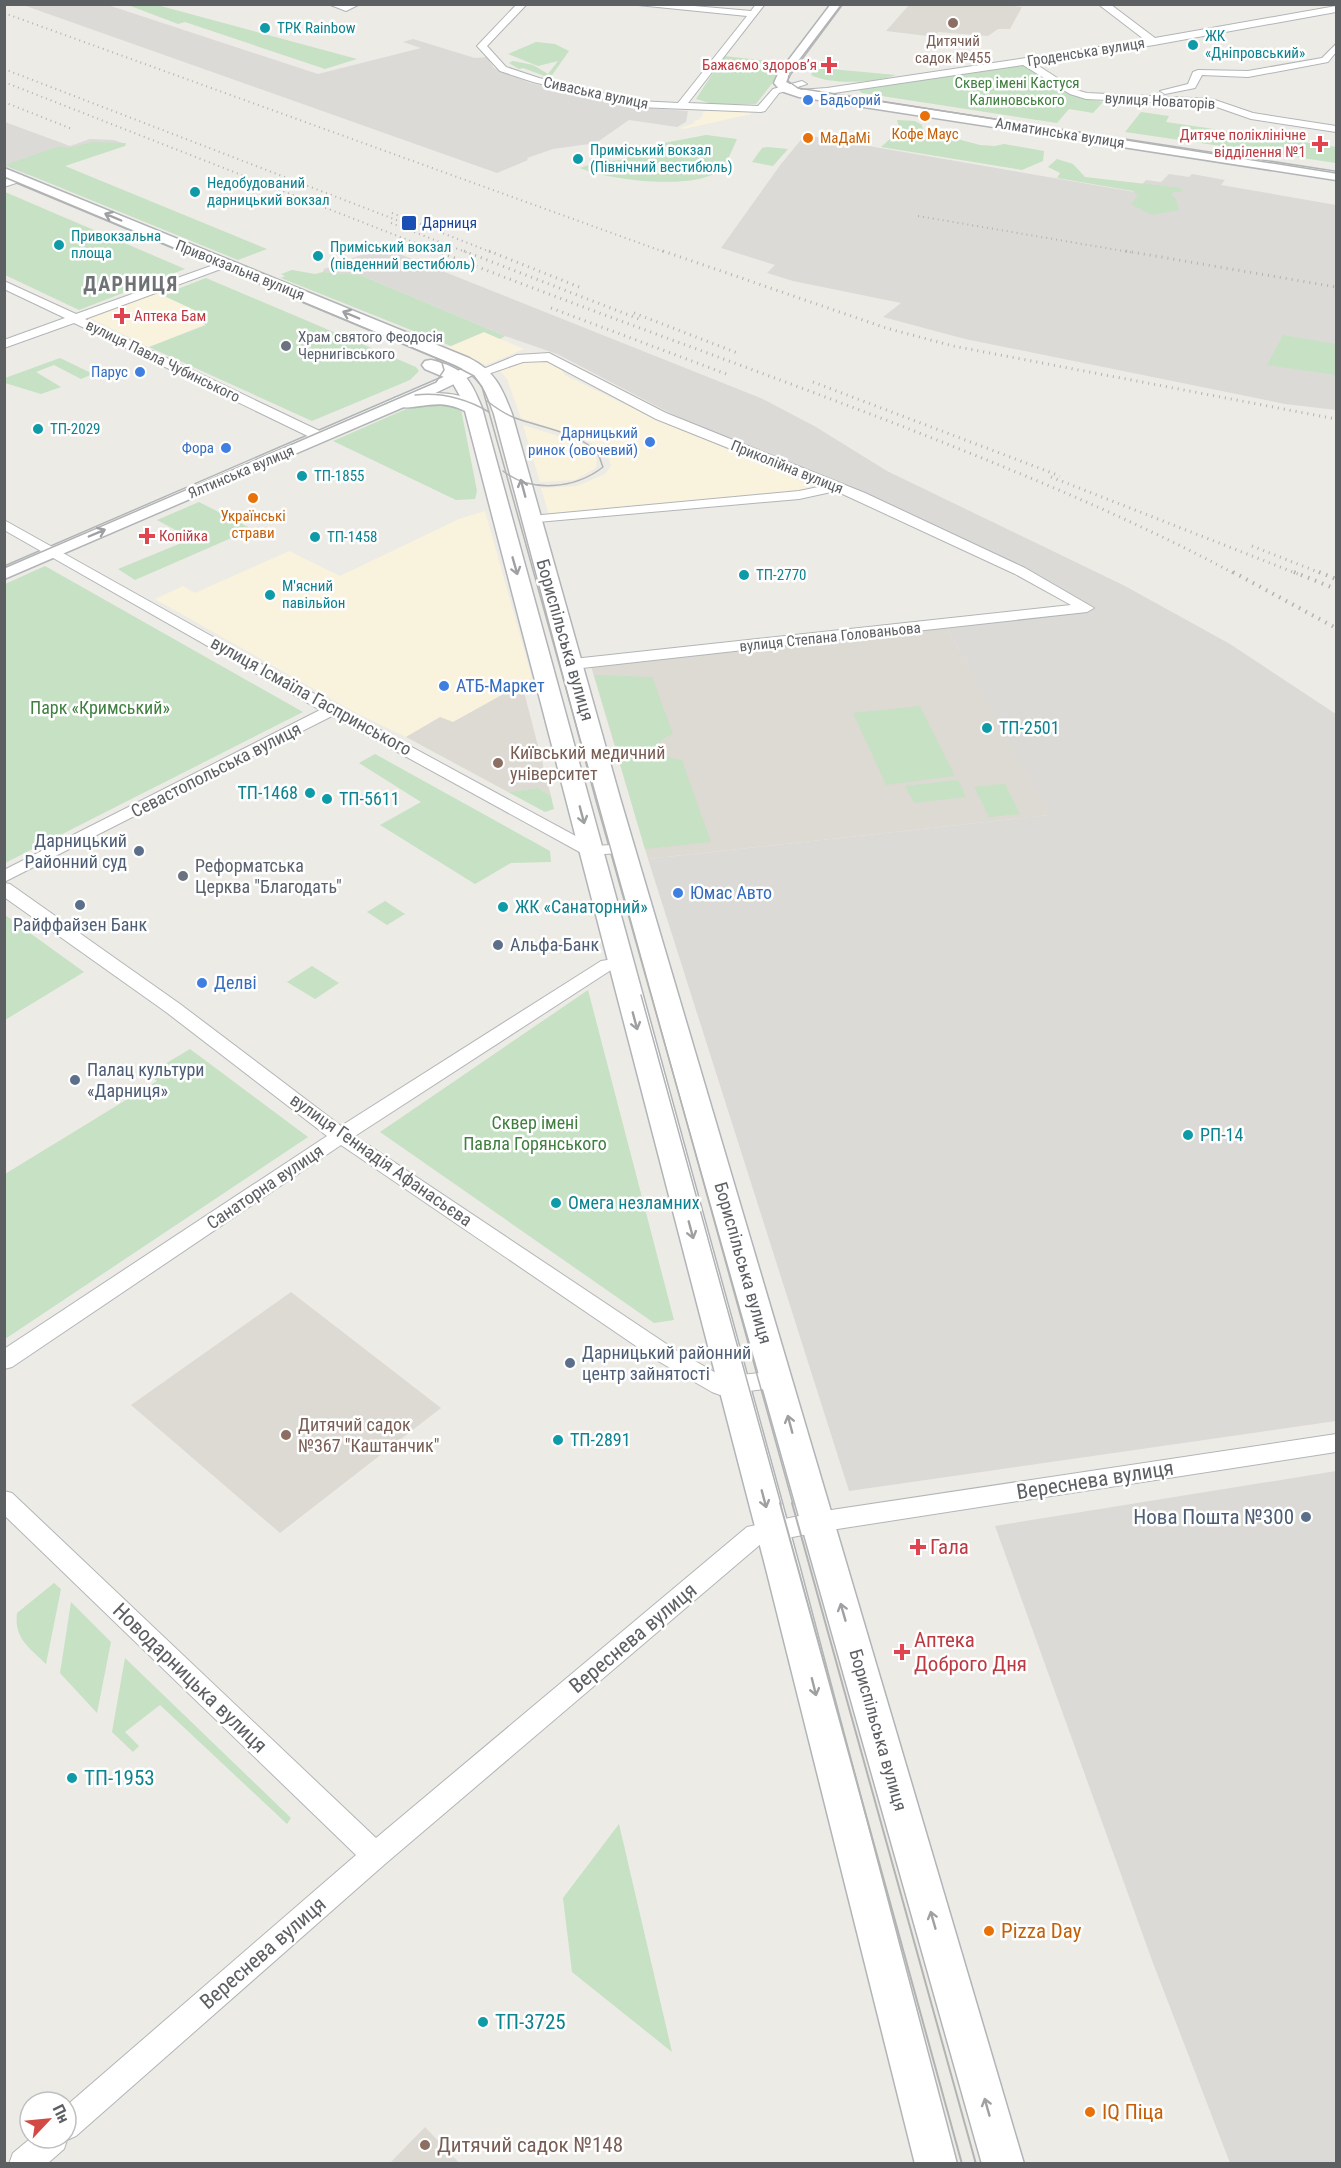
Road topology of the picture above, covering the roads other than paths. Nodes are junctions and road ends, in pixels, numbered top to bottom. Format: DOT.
graph roads {
  1 [pos="332,4"];
  2 [pos="356,4"];
  3 [pos="524,4"];
  4 [pos="632,4"];
  5 [pos="761,4"];
  6 [pos="837,4"];
  7 [pos="1106,4"];
  8 [pos="1317,4"];
  9 [pos="850,5"];
  10 [pos="1336,9"];
  11 [pos="1325,11"];
  12 [pos="754,14"];
  13 [pos="1154,42"];
  14 [pos="1336,47"];
  15 [pos="1325,60"];
  16 [pos="1025,62"];
  17 [pos="1336,62"];
  18 [pos="785,88"];
  19 [pos="800,89"];
  20 [pos="827,91"];
  21 [pos="1129,99"];
  22 [pos="680,107"];
  23 [pos="1336,129"];
  24 [pos="1336,169"];
  25 [pos="4,172"];
  26 [pos="1336,176"];
  27 [pos="21,178"];
  28 [pos="4,184"];
  29 [pos="225,264"];
  30 [pos="208,270"];
  31 [pos="4,284"];
  32 [pos="75,318"];
  33 [pos="4,344"];
  34 [pos="421,360"];
  35 [pos="464,370"];
  36 [pos="428,378"];
  37 [pos="401,402"];
  38 [pos="473,408"];
  39 [pos="314,433"];
  40 [pos="837,487"];
  41 [pos="531,520"];
  42 [pos="4,524"];
  43 [pos="39,543"];
  44 [pos="54,552"];
  45 [pos="4,558"];
  46 [pos="4,574"];
  47 [pos="1087,608"];
  48 [pos="573,664"];
  49 [pos="332,710"];
  50 [pos="623,848"];
  51 [pos="591,851"];
  52 [pos="4,877"];
  53 [pos="4,888"];
  54 [pos="620,964"];
  55 [pos="342,1136"];
  56 [pos="4,1361"];
  57 [pos="778,1380"];
  58 [pos="733,1385"];
  59 [pos="1336,1443"];
  60 [pos="4,1500"];
  61 [pos="818,1522"];
  62 [pos="772,1531"];
  63 [pos="375,1855"];
  64 [pos="78,2115"];
  65 [pos="39,2150"];
  66 [pos="24,2163"];
  67 [pos="936,2163"];
  68 [pos="1003,2163"];
  1 -- 2 [label="street"];
  3 -- 22 [label="street, Сиваська вулиця"];
  4 -- 12 [label="street"];
  5 -- 12 [label="street"];
  6 -- 18 [label="street"];
  7 -- 13 [label="street"];
  8 -- 11 [label="street"];
  9 -- 19 [label="street"];
  10 -- 11 [label="street, Гроденська вулиця"];
  11 -- 13 [label="street, Гроденська вулиця"];
  12 -- 22 [label="street"];
  13 -- 16 [label="street, Гроденська вулиця"];
  14 -- 15 [label="street"];
  15 -- 17 [label="street"];
  15 -- 21 [label="street"];
  16 -- 20 [label="street, Гроденська вулиця"];
  16 -- 21 [label="street, вулиця Новаторів"];
  18 -- 19 [label="street, Алматинська вулиця"];
  18 -- 22 [label="street, Сиваська вулиця"];
  19 -- 20 [label="street, Алматинська вулиця"];
  19 -- 26 [label="street, Алматинська вулиця"];
  20 -- 24 [label="street, Алматинська вулиця"];
  21 -- 23 [label="street, вулиця Новаторів"];
  25 -- 27 [label="main road, Привокзальна вулиця"];
  27 -- 28 [label="street"];
  29 -- 27 [label="main road, Привокзальна вулиця, one-way"];
  28 -- 30 [label="main road, Привокзальна вулиця"];
  29 -- 30 [label="street"];
  35 -- 29 [label="main road, Привокзальна вулиця, one-way"];
  30 -- 32 [label="street"];
  30 -- 34 [label="main road, Привокзальна вулиця"];
  31 -- 32 [label="street, вулиця Павла Чубинського"];
  32 -- 33 [label="street"];
  32 -- 39 [label="street, вулиця Павла Чубинського"];
  34 -- 35 [label="main road, Привокзальна вулиця"];
  34 -- 36 [label="main road"];
  35 -- 36 [label="street, Ялтинська вулиця"];
  35 -- 37 [label="street, Ялтинська вулиця"];
  35 -- 38 [label="main road, Бориспільська вулиця"];
  35 -- 40 [label="street, Приколійна вулиця"];
  41 -- 35 [label="main road, Бориспільська вулиця, one-way"];
  36 -- 39 [label="street, Ялтинська вулиця"];
  37 -- 38 [label="main road"];
  37 -- 39 [label="street, Ялтинська вулиця"];
  38 -- 51 [label="main road, Бориспільська вулиця, one-way"];
  39 -- 43 [label="street, Ялтинська вулиця"];
  44 -- 39 [label="street, Ялтинська вулиця, one-way"];
  40 -- 41 [label="street"];
  40 -- 47 [label="street, Приколійна вулиця"];
  41 -- 48 [label="main road, Бориспільська вулиця"];
  42 -- 43 [label="street, вулиця Ісмаїла Гаспринського"];
  43 -- 44 [label="street, вулиця Ісмаїла Гаспринського"];
  43 -- 45 [label="street, Ялтинська вулиця"];
  44 -- 46 [label="street, Ялтинська вулиця"];
  44 -- 49 [label="street, вулиця Ісмаїла Гаспринського"];
  47 -- 48 [label="street, вулиця Степана Голованьова"];
  48 -- 50 [label="main road, Бориспільська вулиця"];
  49 -- 51 [label="street, вулиця Ісмаїла Гаспринського"];
  49 -- 52 [label="street, Севастопольська вулиця"];
  50 -- 51 [label="street"];
  50 -- 57 [label="main road, Бориспільська вулиця"];
  51 -- 54 [label="main road, Бориспільська вулиця"];
  53 -- 55 [label="street, вулиця Геннадія Афанасьєва"];
  54 -- 55 [label="street, Санаторна вулиця"];
  54 -- 58 [label="main road, Бориспільська вулиця, one-way"];
  55 -- 56 [label="street, Санаторна вулиця"];
  55 -- 58 [label="street, вулиця Геннадія Афанасьєва"];
  57 -- 58 [label="street, вулиця Геннадія Афанасьєва"];
  61 -- 57 [label="main road, Бориспільська вулиця, one-way"];
  58 -- 62 [label="main road, Бориспільська вулиця, one-way"];
  59 -- 61 [label="street, Вереснева вулиця"];
  60 -- 63 [label="street, Новодарницька вулиця"];
  61 -- 62 [label="street, Вереснева вулиця"];
  68 -- 61 [label="main road, Бориспільська вулиця, one-way"];
  62 -- 63 [label="street, Вереснева вулиця"];
  62 -- 67 [label="main road, Бориспільська вулиця, one-way"];
  63 -- 64 [label="street, Вереснева вулиця"];
  65 -- 66 [label="street"];
}
